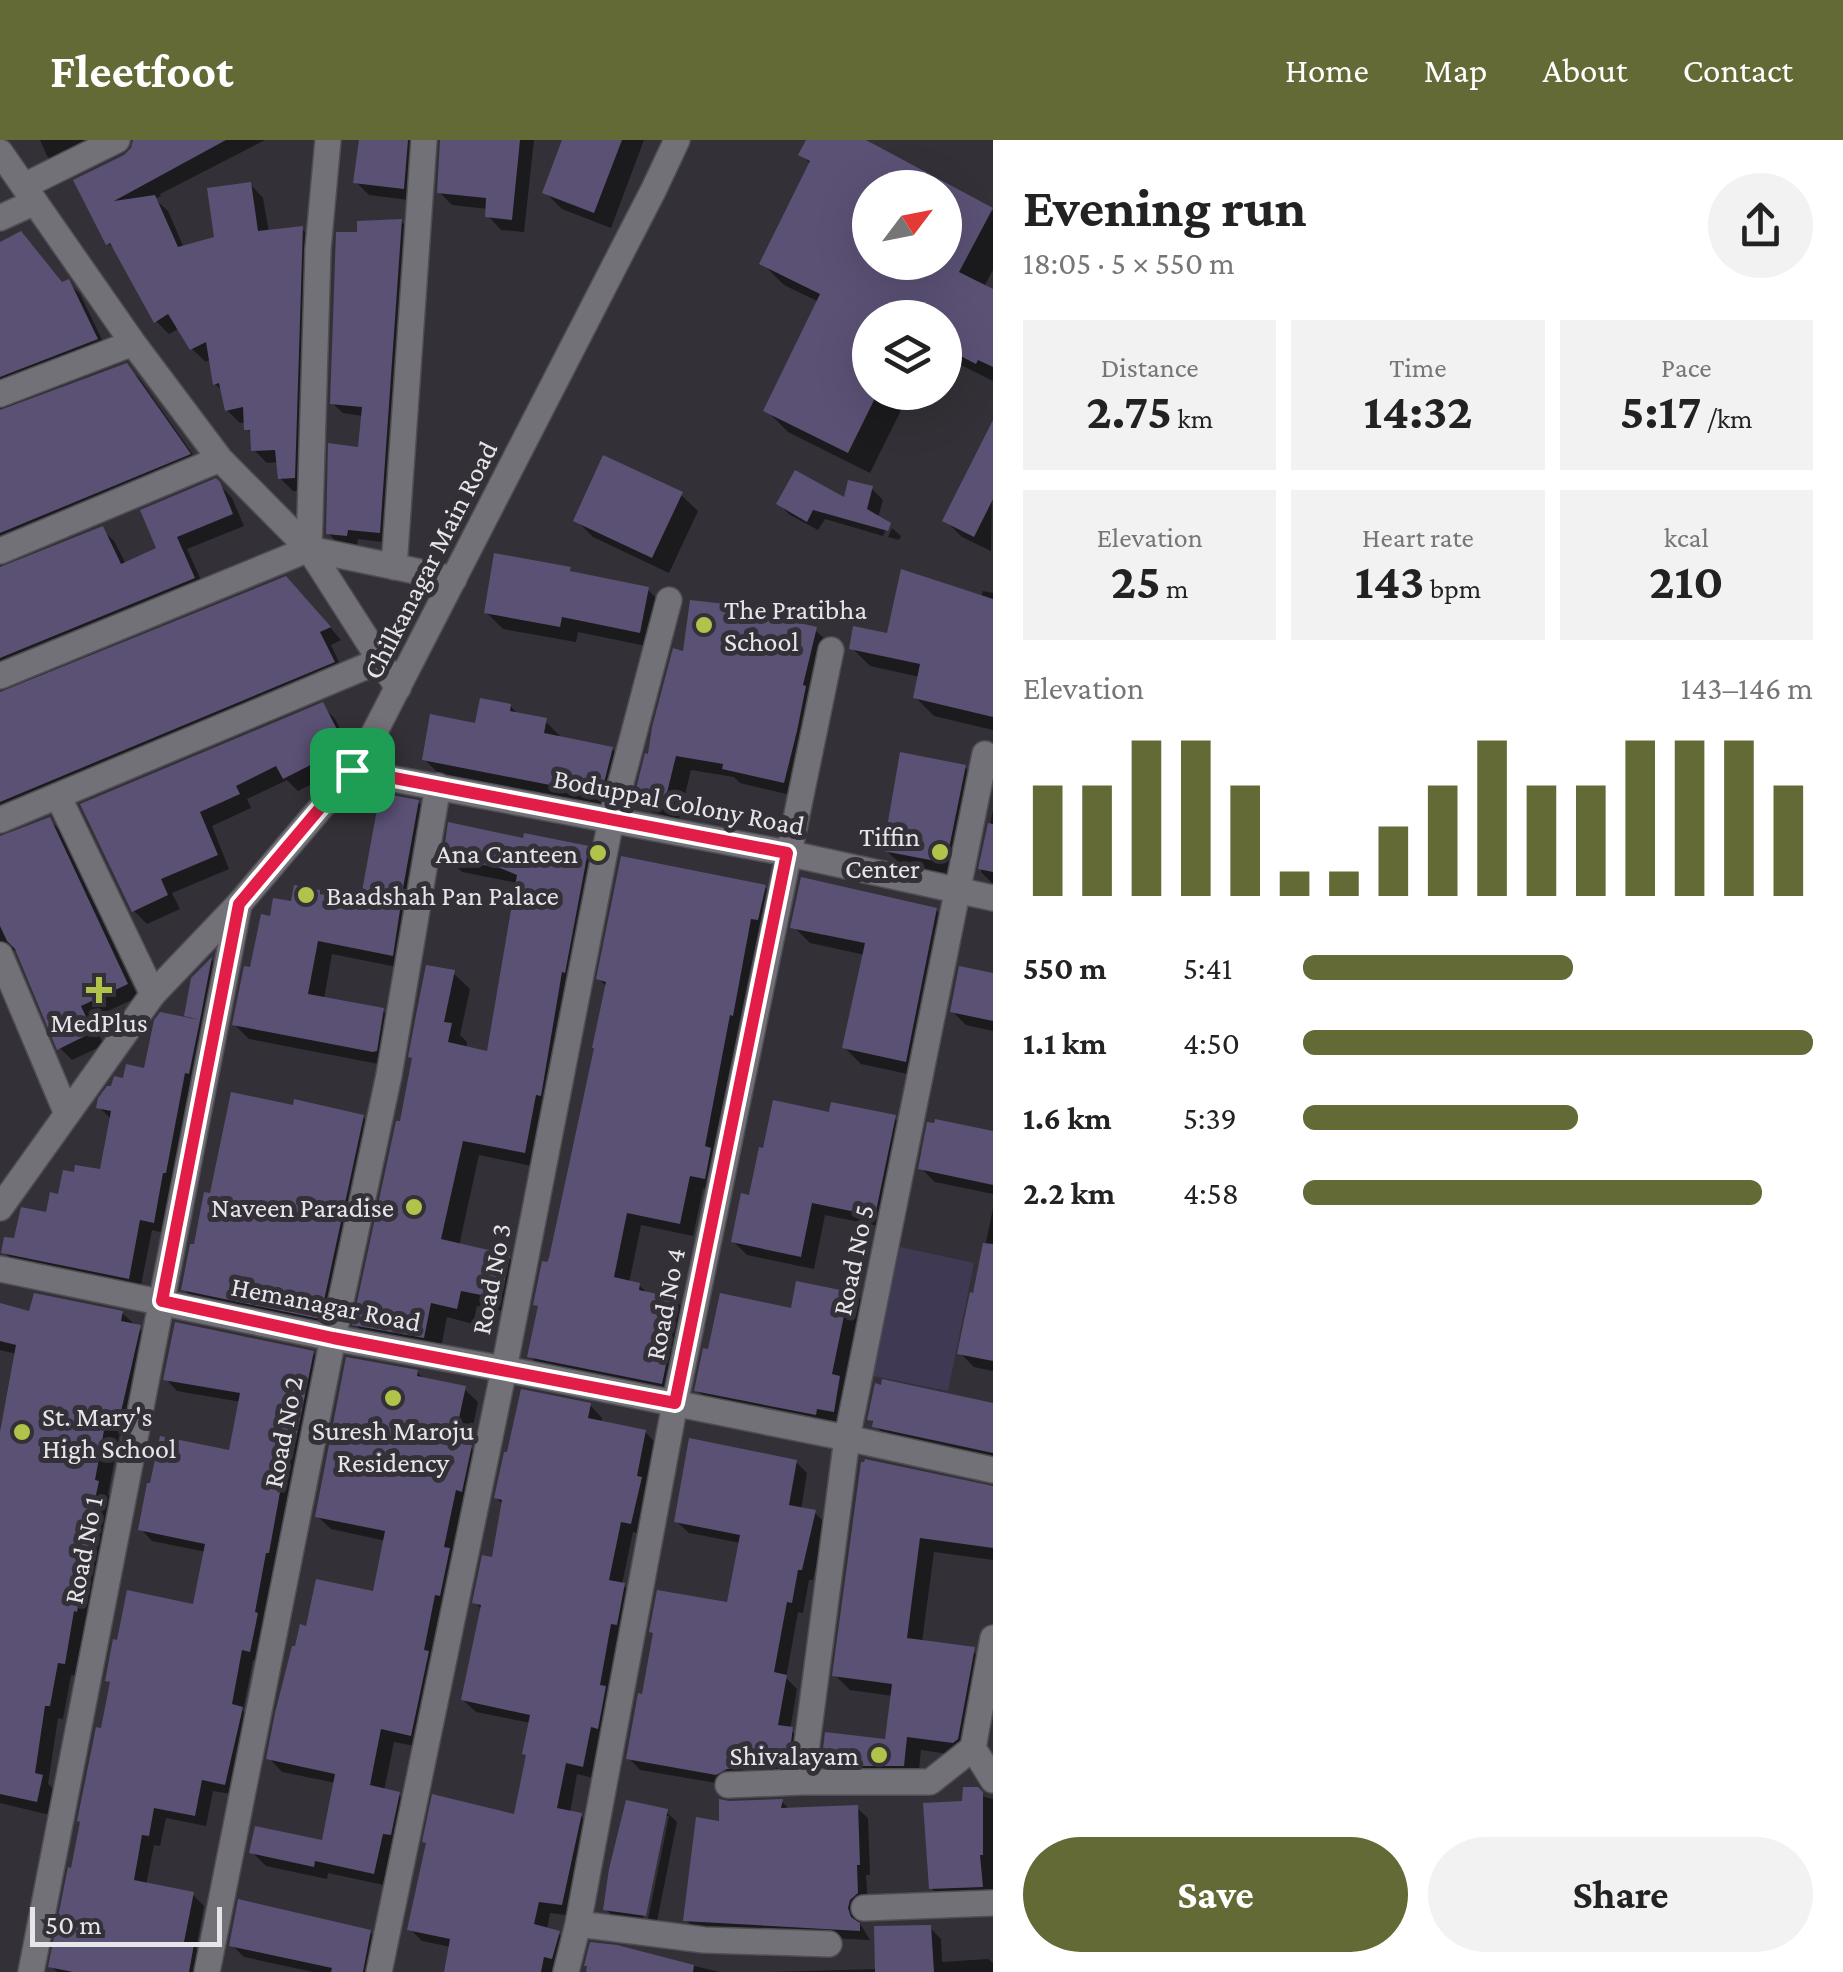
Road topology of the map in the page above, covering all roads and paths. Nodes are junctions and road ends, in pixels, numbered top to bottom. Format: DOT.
graph roads {
  1 [pos="116,140"];
  2 [pos="328,140"];
  3 [pos="424,140"];
  4 [pos="677,140"];
  5 [pos="0,152"];
  6 [pos="30,194"];
  7 [pos="0,218"];
  8 [pos="133,342"];
  9 [pos="0,394"];
  10 [pos="220,459"];
  11 [pos="309,549"];
  12 [pos="0,551"];
  13 [pos="394,567"];
  14 [pos="454,579"];
  15 [pos="669,600"];
  16 [pos="830,650"];
  17 [pos="379,661"];
  18 [pos="0,676"];
  19 [pos="398,688"];
  20 [pos="985,754"];
  21 [pos="352,770"];
  22 [pos="438,786"];
  23 [pos="58,796"];
  24 [pos="0,820"];
  25 [pos="612,820"];
  26 [pos="787,853"];
  27 [pos="959,891"];
  28 [pos="993,898"];
  29 [pos="239,904"];
  30 [pos="0,956"];
  31 [pos="153,994"];
  32 [pos="9,1002"];
  33 [pos="67,1114"];
  34 [pos="0,1208"];
  35 [pos="0,1269"];
  36 [pos="162,1301"];
  37 [pos="333,1338"];
  38 [pos="504,1369"];
  39 [pos="675,1403"];
  40 [pos="847,1438"];
  41 [pos="993,1470"];
  42 [pos="993,1638"];
  43 [pos="974,1748"];
  44 [pos="993,1780"];
  45 [pos="802,1782"];
  46 [pos="728,1785"];
  47 [pos="993,1903"];
  48 [pos="864,1908"];
  49 [pos="578,1924"];
  50 [pos="830,1944"];
  51 [pos="31,1972"];
  52 [pos="207,1972"];
  53 [pos="379,1972"];
  54 [pos="566,1972"];
  1 -- 6 [label="street"];
  2 -- 11 [label="street"];
  3 -- 13 [label="street"];
  4 -- 14 [label="street, Chilkanagar Main Road"];
  5 -- 6 [label="street"];
  6 -- 7 [label="street"];
  6 -- 8 [label="street"];
  8 -- 9 [label="street"];
  8 -- 10 [label="street"];
  10 -- 11 [label="street"];
  10 -- 12 [label="street"];
  11 -- 13 [label="street"];
  11 -- 17 [label="street"];
  11 -- 18 [label="street"];
  13 -- 14 [label="street"];
  14 -- 19 [label="street, Chilkanagar Main Road"];
  15 -- 25 [label="street, Road No 3"];
  16 -- 26 [label="street, Road No 4"];
  17 -- 19 [label="street"];
  17 -- 23 [label="street"];
  19 -- 21 [label="street, Chilkanagar Main Road"];
  20 -- 27 [label="street, Road No 5"];
  21 -- 22 [label="street, Boduppal Colony Road"];
  21 -- 29 [label="street, Chilkanagar Main Road"];
  22 -- 25 [label="street, Boduppal Colony Road"];
  22 -- 37 [label="street, Road No 2"];
  23 -- 24 [label="street"];
  23 -- 31 [label="street"];
  25 -- 26 [label="street, Boduppal Colony Road"];
  25 -- 38 [label="street, Road No 3"];
  26 -- 27 [label="street, Boduppal Colony Road"];
  26 -- 39 [label="street, Road No 4"];
  27 -- 28 [label="street, Boduppal Colony Road"];
  27 -- 40 [label="street, Road No 5"];
  29 -- 31 [label="street, Chilkanagar Main Road"];
  29 -- 36 [label="street, Road No 1"];
  30 -- 32 [label="street"];
  31 -- 33 [label="street, Chilkanagar Main Road"];
  32 -- 33 [label="street"];
  33 -- 34 [label="street, Chilkanagar Main Road"];
  35 -- 36 [label="street, Hemanagar Road"];
  36 -- 37 [label="street, Hemanagar Road"];
  36 -- 51 [label="street, Road No 1"];
  37 -- 38 [label="street, Hemanagar Road"];
  37 -- 52 [label="street, Road No 2"];
  38 -- 39 [label="street, Hemanagar Road"];
  38 -- 53 [label="street, Road No 3"];
  39 -- 40 [label="street, Hemanagar Road"];
  39 -- 49 [label="street, Road No 4"];
  40 -- 41 [label="street, Hemanagar Road"];
  40 -- 45 [label="street, Road No 5"];
  42 -- 43 [label="street"];
  43 -- 44 [label="street"];
  43 -- 45 [label="street"];
  45 -- 46 [label="street"];
  47 -- 48 [label="street"];
  49 -- 50 [label="street"];
  49 -- 54 [label="street, Road No 4"];
}
